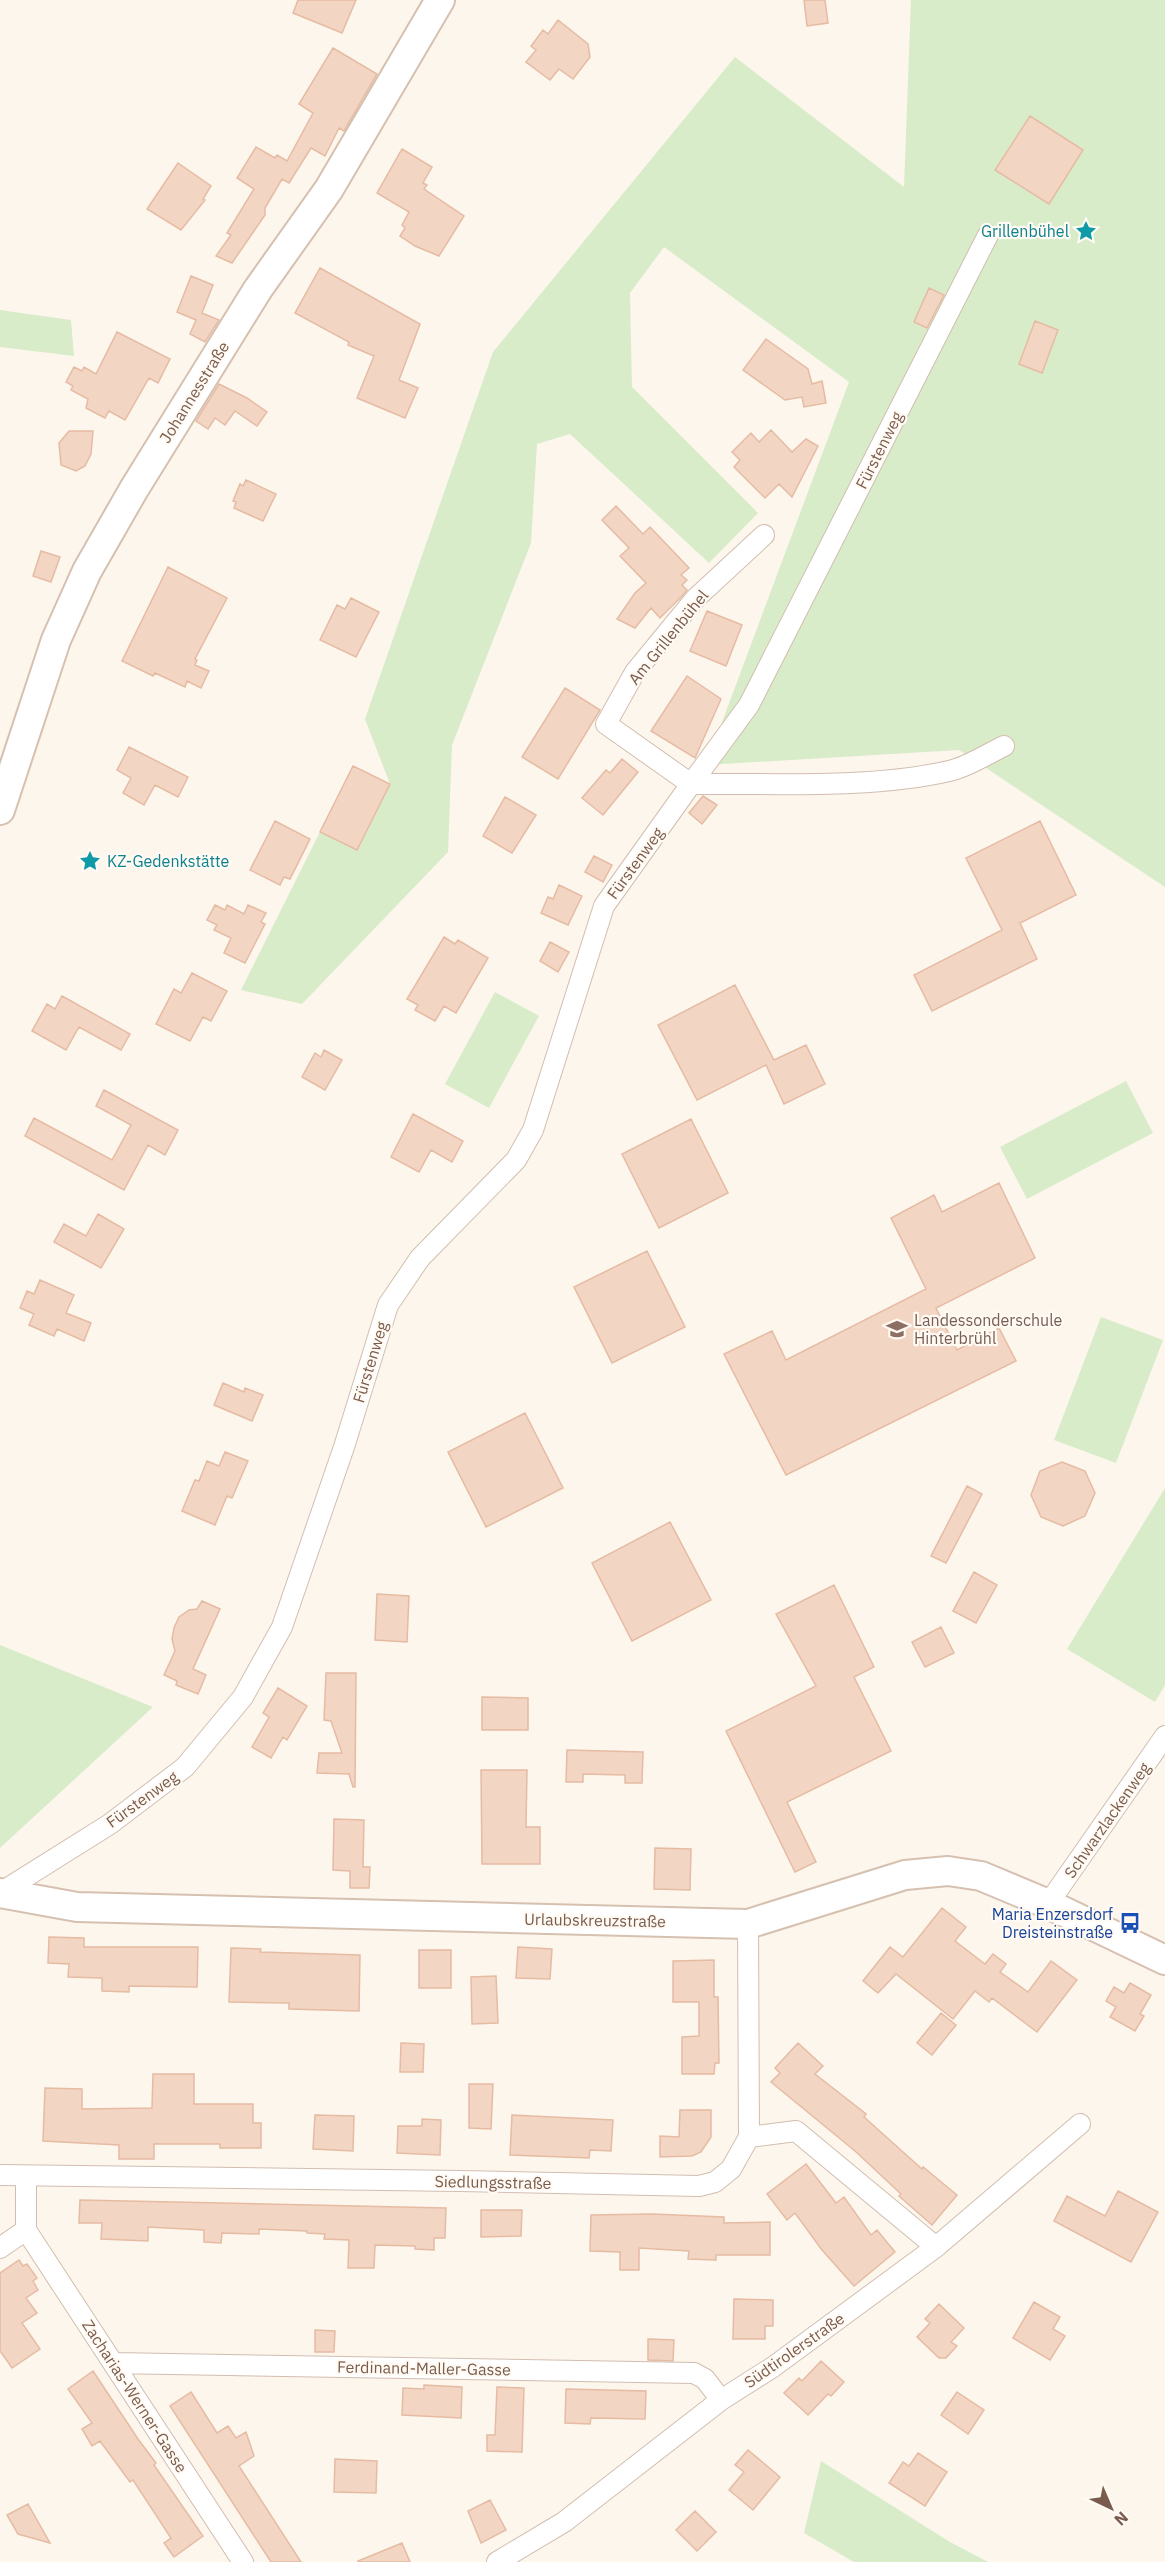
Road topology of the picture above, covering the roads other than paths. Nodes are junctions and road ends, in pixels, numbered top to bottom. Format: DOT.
graph roads {
  1 [pos="440,0"];
  2 [pos="988,235"];
  3 [pos="764,535"];
  4 [pos="1004,746"];
  5 [pos="692,784"];
  6 [pos="0,810"];
  7 [pos="1165,1736"];
  8 [pos="0,1893"];
  9 [pos="1048,1904"];
  10 [pos="748,1924"];
  11 [pos="1165,1960"];
  12 [pos="1080,2124"];
  13 [pos="749,2138"];
  14 [pos="0,2175"];
  15 [pos="26,2176"];
  16 [pos="26,2230"];
  17 [pos="936,2247"];
  18 [pos="0,2248"];
  19 [pos="114,2362"];
  20 [pos="721,2400"];
  21 [pos="243,2562"];
  22 [pos="497,2562"];
  1 -- 6 [label="street, Johannesstraße"];
  2 -- 5 [label="street, Fürstenweg"];
  3 -- 5 [label="street, Am Grillenbühel"];
  4 -- 5 [label="street"];
  5 -- 8 [label="street, Fürstenweg"];
  7 -- 9 [label="street, Schwarzlackenweg"];
  8 -- 10 [label="street, Urlaubskreuzstraße"];
  9 -- 10 [label="street, Urlaubskreuzstraße"];
  9 -- 11 [label="street, Urlaubskreuzstraße"];
  10 -- 13 [label="street"];
  12 -- 17 [label="street, Südtirolerstraße"];
  13 -- 15 [label="street, Siedlungsstraße"];
  13 -- 17 [label="street"];
  14 -- 15 [label="street, Siedlungsstraße"];
  15 -- 16 [label="street"];
  16 -- 18 [label="street"];
  16 -- 19 [label="street, Zacharias-Werner-Gasse"];
  17 -- 20 [label="street, Südtirolerstraße"];
  19 -- 20 [label="street, Ferdinand-Maller-Gasse"];
  19 -- 21 [label="street, Zacharias-Werner-Gasse"];
  20 -- 22 [label="street, Südtirolerstraße"];
}
